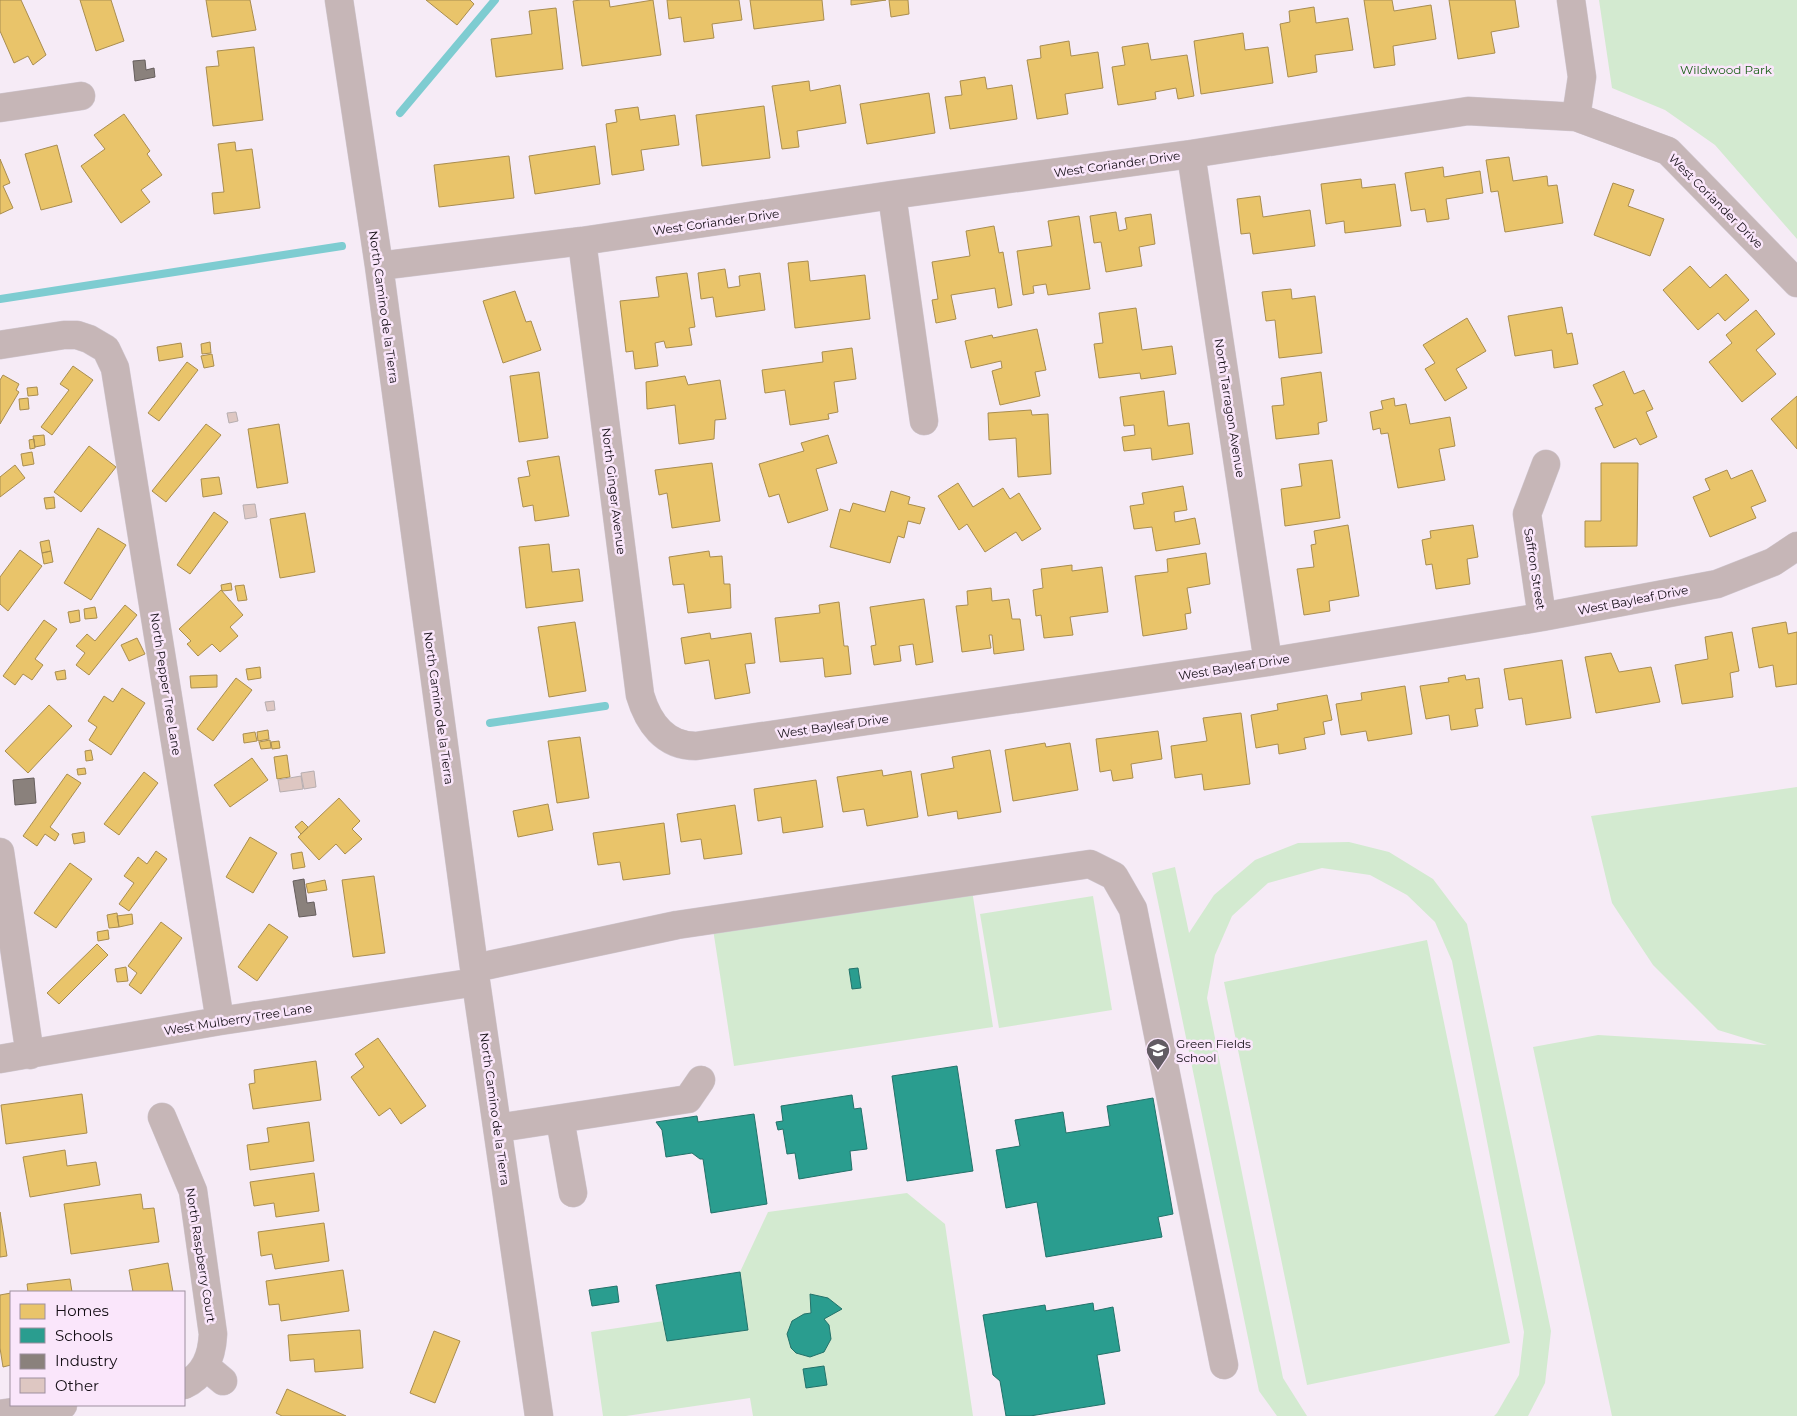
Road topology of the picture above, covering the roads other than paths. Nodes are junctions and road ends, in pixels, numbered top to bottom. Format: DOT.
graph roads {
  1 [pos="338,0"];
  2 [pos="1571,0"];
  3 [pos="81,96"];
  4 [pos="0,108"];
  5 [pos="1576,117"];
  6 [pos="1191,154"];
  7 [pos="892,196"];
  8 [pos="582,241"];
  9 [pos="379,266"];
  10 [pos="1797,283"];
  11 [pos="0,345"];
  12 [pos="924,421"];
  13 [pos="1546,464"];
  14 [pos="1797,546"];
  15 [pos="1542,617"];
  16 [pos="1268,662"];
  17 [pos="655,736"];
  18 [pos="0,852"];
  19 [pos="476,975"];
  20 [pos="220,1021"];
  21 [pos="30,1054"];
  22 [pos="0,1059"];
  23 [pos="701,1080"];
  24 [pos="162,1117"];
  25 [pos="560,1119"];
  26 [pos="498,1128"];
  27 [pos="572,1193"];
  28 [pos="1224,1366"];
  29 [pos="185,1383"];
  30 [pos="56,1406"];
  31 [pos="0,1414"];
  32 [pos="539,1416"];
  1 -- 9 [label="street, North Camino de la Tierra"];
  2 -- 5 [label="street"];
  3 -- 4 [label="street"];
  5 -- 6 [label="street, West Coriander Drive"];
  5 -- 10 [label="street, West Coriander Drive"];
  6 -- 7 [label="street, West Coriander Drive"];
  6 -- 16 [label="street, North Tarragon Avenue"];
  7 -- 8 [label="street, West Coriander Drive"];
  7 -- 12 [label="street"];
  8 -- 9 [label="street, West Coriander Drive"];
  8 -- 17 [label="street, North Ginger Avenue"];
  9 -- 19 [label="street, North Camino de la Tierra"];
  11 -- 20 [label="street, North Pepper Tree Lane"];
  13 -- 15 [label="street, Saffron Street"];
  14 -- 15 [label="street, West Bayleaf Drive"];
  15 -- 16 [label="street, West Bayleaf Drive"];
  16 -- 17 [label="street, West Bayleaf Drive"];
  18 -- 21 [label="street"];
  19 -- 20 [label="street, West Mulberry Tree Lane"];
  19 -- 26 [label="street, North Camino de la Tierra"];
  19 -- 28 [label="street, West Mulberry Tree Lane"];
  20 -- 21 [label="street, West Mulberry Tree Lane"];
  21 -- 22 [label="street, West Mulberry Tree Lane"];
  23 -- 25 [label="street"];
  24 -- 29 [label="street, North Raspberry Court"];
  25 -- 26 [label="street"];
  25 -- 27 [label="street"];
  26 -- 32 [label="street, North Camino de la Tierra"];
  30 -- 31 [label="street"];
}
